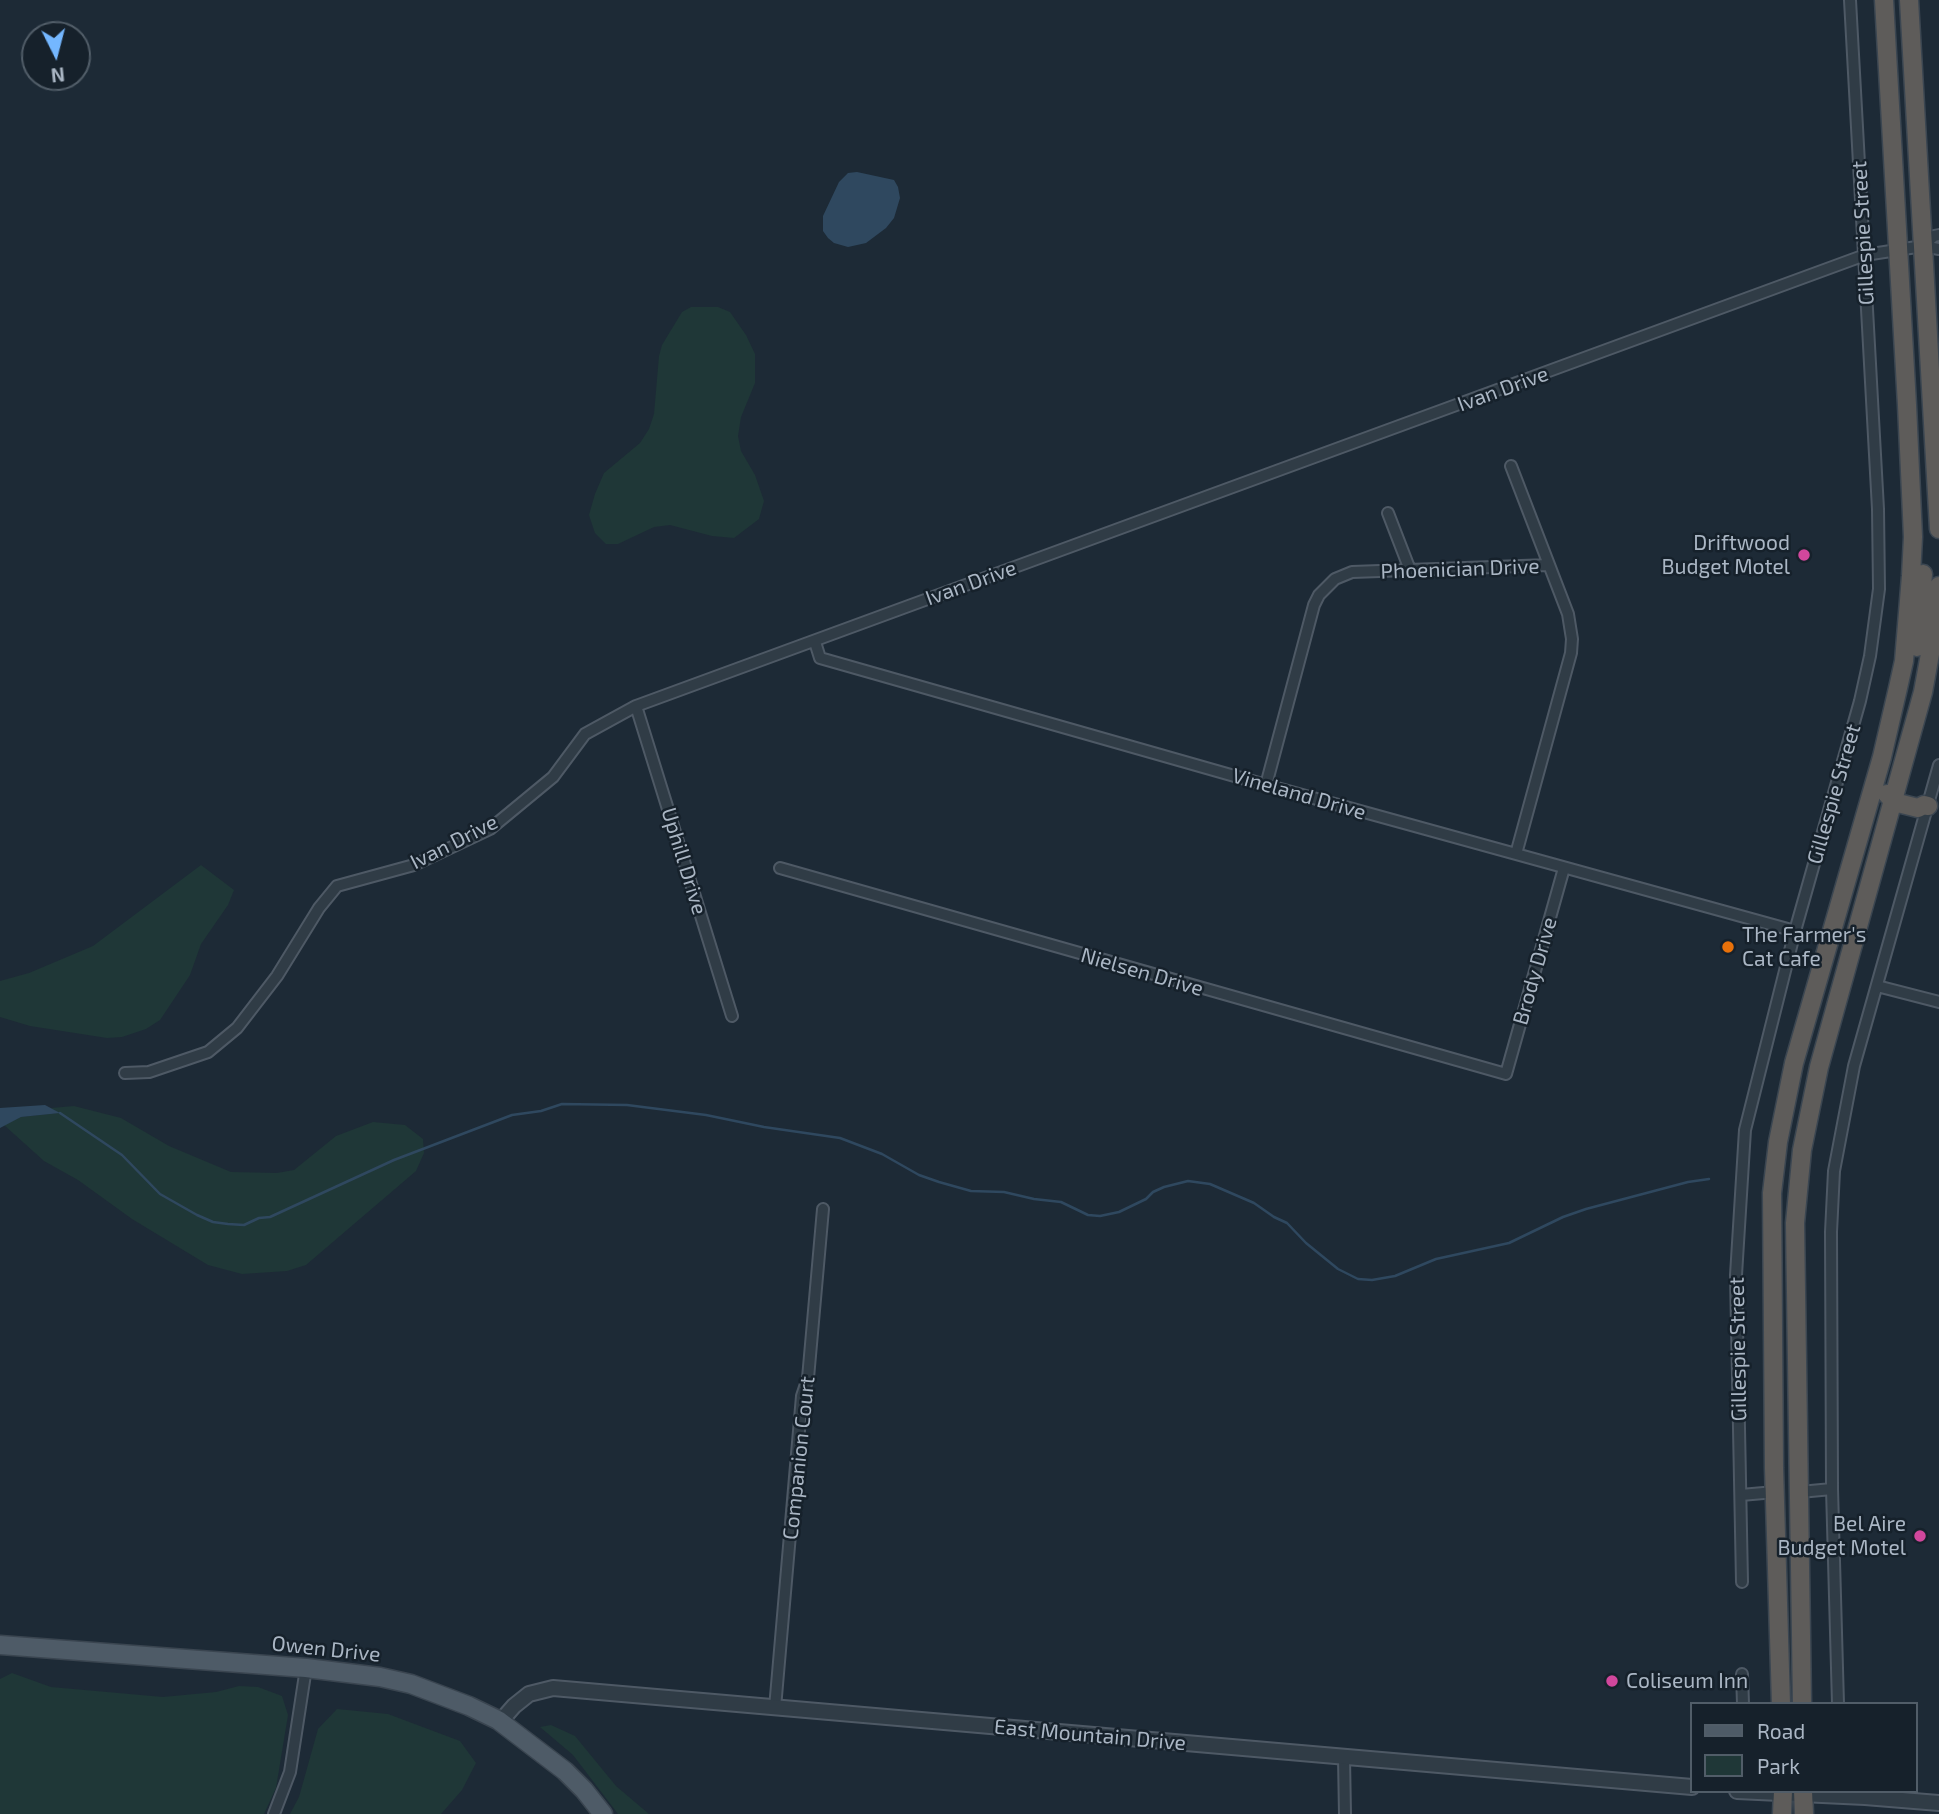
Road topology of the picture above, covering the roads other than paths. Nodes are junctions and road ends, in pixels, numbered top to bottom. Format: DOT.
graph roads {
  1 [pos="1850,0"];
  2 [pos="1884,0"];
  3 [pos="1909,0"];
  4 [pos="1939,235"];
  5 [pos="1931,247"];
  6 [pos="1899,250"];
  7 [pos="1864,255"];
  8 [pos="1511,466"];
  9 [pos="1388,513"];
  10 [pos="1912,520"];
  11 [pos="1939,529"];
  12 [pos="1549,565"];
  13 [pos="1410,570"];
  14 [pos="1939,586"];
  15 [pos="816,642"];
  16 [pos="636,706"];
  17 [pos="1939,765"];
  18 [pos="1900,783"];
  19 [pos="1266,785"];
  20 [pos="1894,802"];
  21 [pos="1930,806"];
  22 [pos="1516,854"];
  23 [pos="780,868"];
  24 [pos="1564,868"];
  25 [pos="1795,931"];
  26 [pos="1877,986"];
  27 [pos="1939,1002"];
  28 [pos="732,1016"];
  29 [pos="125,1073"];
  30 [pos="1506,1074"];
  31 [pos="823,1209"];
  32 [pos="1832,1489"];
  33 [pos="1775,1492"];
  34 [pos="1800,1492"];
  35 [pos="1741,1495"];
  36 [pos="1742,1582"];
  37 [pos="0,1645"];
  38 [pos="306,1668"];
  39 [pos="1742,1674"];
  40 [pos="1802,1677"];
  41 [pos="1743,1702"];
  42 [pos="1781,1702"];
  43 [pos="1802,1702"];
  44 [pos="1838,1702"];
  45 [pos="775,1707"];
  46 [pos="500,1722"];
  47 [pos="1344,1758"];
  48 [pos="1690,1787"];
  49 [pos="1783,1793"];
  50 [pos="1804,1793"];
  51 [pos="1816,1793"];
  52 [pos="1939,1803"];
  53 [pos="274,1814"];
  54 [pos="603,1814"];
  55 [pos="1345,1814"];
  56 [pos="1782,1814"];
  57 [pos="1804,1814"];
  1 -- 7 [label="street, Gillespie Street"];
  2 -- 6 [label="highway"];
  3 -- 5 [label="highway"];
  4 -- 5 [label="street"];
  5 -- 6 [label="street, Ivan Drive"];
  5 -- 11 [label="highway"];
  6 -- 7 [label="street, Ivan Drive"];
  6 -- 10 [label="highway"];
  7 -- 15 [label="street, Ivan Drive"];
  7 -- 25 [label="street, Gillespie Street"];
  8 -- 12 [label="street"];
  9 -- 13 [label="street"];
  10 -- 20 [label="highway"];
  10 -- 33 [label="highway"];
  12 -- 13 [label="street, Phoenician Drive"];
  12 -- 22 [label="street, Phoenician Drive"];
  13 -- 19 [label="street, Phoenician Drive"];
  14 -- 18 [label="highway"];
  15 -- 16 [label="street, Ivan Drive"];
  15 -- 19 [label="street, Vineland Drive"];
  16 -- 28 [label="street, Uphill Drive"];
  16 -- 29 [label="street, Ivan Drive"];
  17 -- 21 [label="street"];
  18 -- 20 [label="highway"];
  18 -- 21 [label="highway"];
  19 -- 22 [label="street, Vineland Drive"];
  20 -- 21 [label="highway"];
  20 -- 34 [label="highway"];
  21 -- 26 [label="street"];
  22 -- 24 [label="street, Vineland Drive"];
  23 -- 30 [label="street, Nielsen Drive"];
  24 -- 25 [label="street, Vineland Drive"];
  24 -- 30 [label="street, Brody Drive"];
  25 -- 35 [label="street, Gillespie Street"];
  26 -- 27 [label="street"];
  26 -- 32 [label="street"];
  31 -- 45 [label="street, Companion Court"];
  32 -- 34 [label="street"];
  32 -- 44 [label="street"];
  33 -- 35 [label="street"];
  33 -- 40 [label="highway"];
  33 -- 42 [label="highway"];
  34 -- 40 [label="highway"];
  35 -- 36 [label="street, Gillespie Street"];
  37 -- 38 [label="main road, Owen Drive"];
  38 -- 46 [label="main road, Owen Drive"];
  38 -- 53 [label="street"];
  39 -- 41 [label="street"];
  40 -- 43 [label="highway"];
  45 -- 46 [label="street, East Mountain Drive"];
  45 -- 47 [label="street, East Mountain Drive"];
  46 -- 54 [label="main road, Owen Drive"];
  47 -- 48 [label="street, East Mountain Drive"];
  47 -- 55 [label="street"];
  49 -- 56 [label="highway"];
  50 -- 57 [label="highway"];
  51 -- 52 [label="street"];
}
